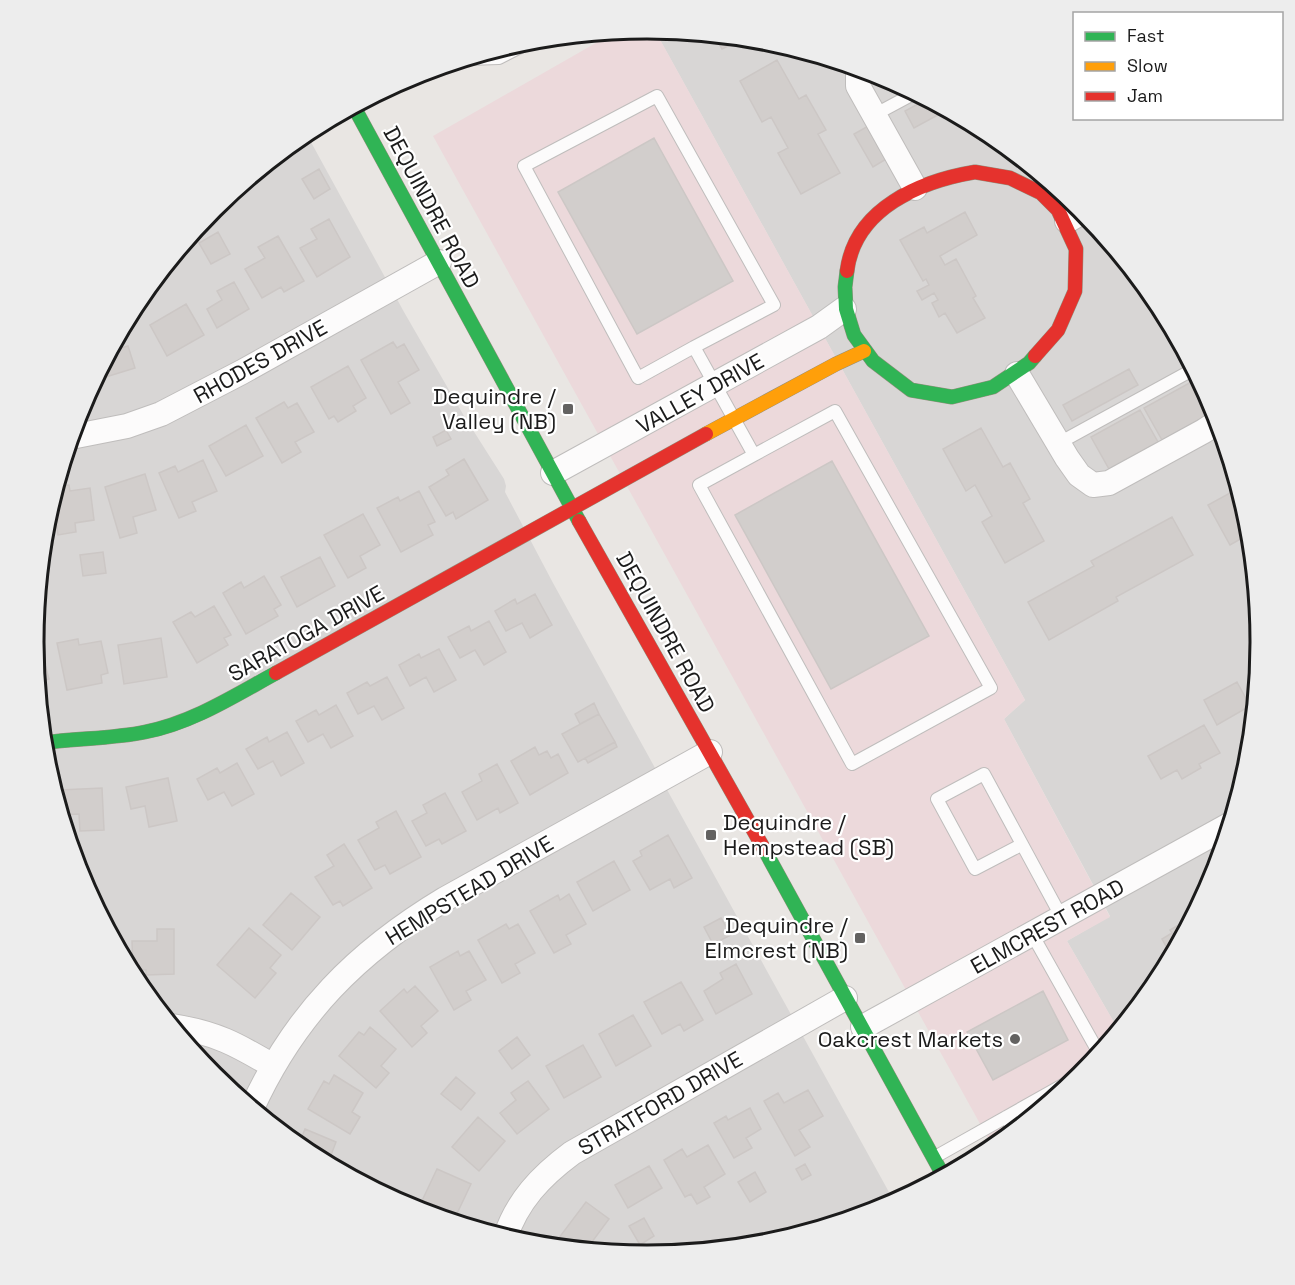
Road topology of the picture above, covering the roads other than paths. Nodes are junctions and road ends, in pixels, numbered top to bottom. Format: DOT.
graph roads {
  1 [pos="858,77"];
  2 [pos="906,98"];
  3 [pos="358,114"];
  4 [pos="874,115"];
  5 [pos="915,188"];
  6 [pos="1072,214"];
  7 [pos="1075,216"];
  8 [pos="439,262"];
  9 [pos="844,309"];
  10 [pos="694,347"];
  11 [pos="864,351"];
  12 [pos="1187,373"];
  13 [pos="1017,374"];
  14 [pos="715,385"];
  15 [pos="734,420"];
  16 [pos="1210,426"];
  17 [pos="81,435"];
  18 [pos="1059,443"];
  19 [pos="754,455"];
  20 [pos="553,473"];
  21 [pos="572,508"];
  22 [pos="53,741"];
  23 [pos="710,752"];
  24 [pos="1221,830"];
  25 [pos="1021,845"];
  26 [pos="1062,918"];
  27 [pos="1032,934"];
  28 [pos="845,998"];
  29 [pos="863,1027"];
  30 [pos="184,1028"];
  31 [pos="1095,1046"];
  32 [pos="273,1066"];
  33 [pos="1048,1094"];
  34 [pos="256,1101"];
  35 [pos="1006,1117"];
  36 [pos="1010,1124"];
  37 [pos="934,1158"];
  38 [pos="940,1170"];
  39 [pos="508,1229"];
  1 -- 4 [label="street"];
  2 -- 4 [label="lane"];
  3 -- 8 [label="street, DEQUINDRE ROAD"];
  4 -- 5 [label="street"];
  5 -- 6 [label="street"];
  5 -- 9 [label="street"];
  7 -- 13 [label="street"];
  8 -- 17 [label="street, RHODES DRIVE"];
  8 -- 20 [label="street, DEQUINDRE ROAD"];
  9 -- 11 [label="street"];
  9 -- 14 [label="street, VALLEY DRIVE"];
  10 -- 10 [label="lane"];
  10 -- 14 [label="lane"];
  11 -- 13 [label="street"];
  11 -- 15 [label="street, VALLEY DRIVE"];
  12 -- 18 [label="lane"];
  13 -- 18 [label="street"];
  14 -- 15 [label="lane"];
  14 -- 20 [label="street, VALLEY DRIVE"];
  15 -- 19 [label="lane"];
  15 -- 21 [label="street, VALLEY DRIVE"];
  16 -- 18 [label="street"];
  19 -- 19 [label="lane"];
  20 -- 21 [label="street, DEQUINDRE ROAD"];
  21 -- 22 [label="street, SARATOGA DRIVE"];
  21 -- 23 [label="street, DEQUINDRE ROAD"];
  23 -- 28 [label="street, DEQUINDRE ROAD"];
  23 -- 32 [label="street, HEMPSTEAD DRIVE"];
  24 -- 26 [label="street, ELMCREST ROAD"];
  25 -- 25 [label="lane"];
  25 -- 26 [label="lane"];
  26 -- 27 [label="street, ELMCREST ROAD"];
  27 -- 29 [label="street, ELMCREST ROAD"];
  27 -- 31 [label="lane"];
  28 -- 29 [label="street, DEQUINDRE ROAD"];
  28 -- 39 [label="street, STRATFORD DRIVE"];
  29 -- 37 [label="street, DEQUINDRE ROAD"];
  30 -- 32 [label="street"];
  32 -- 34 [label="street, HEMPSTEAD DRIVE"];
  33 -- 35 [label="lane"];
  35 -- 36 [label="lane"];
  35 -- 37 [label="lane"];
  37 -- 38 [label="street, DEQUINDRE ROAD"];
}
